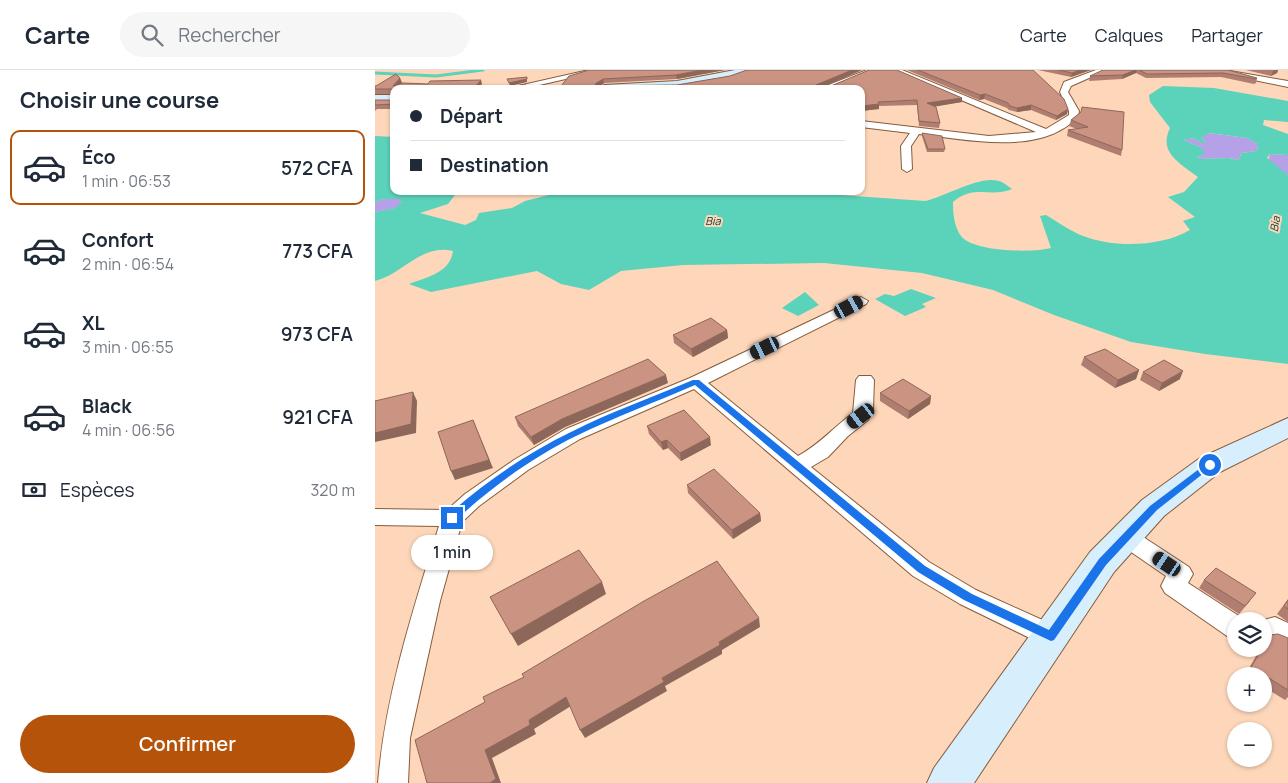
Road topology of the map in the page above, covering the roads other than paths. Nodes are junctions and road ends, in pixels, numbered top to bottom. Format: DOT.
graph roads {
  1 [pos="601,70"];
  2 [pos="748,70"];
  3 [pos="873,70"];
  4 [pos="895,70"];
  5 [pos="1103,70"];
  6 [pos="1250,70"];
  7 [pos="1228,71"];
  8 [pos="1288,83"];
  9 [pos="528,85"];
  10 [pos="684,85"];
  11 [pos="833,85"];
  12 [pos="390,98"];
  13 [pos="375,99"];
  14 [pos="865,124"];
  15 [pos="917,129"];
  16 [pos="934,132"];
  17 [pos="1046,133"];
  18 [pos="1027,146"];
  19 [pos="907,169"];
  20 [pos="861,301"];
  21 [pos="865,380"];
  22 [pos="696,382"];
  23 [pos="1288,427"];
  24 [pos="798,464"];
  25 [pos="375,517"];
  26 [pos="452,518"];
  27 [pos="1127,537"];
  28 [pos="1227,622"];
  29 [pos="1272,629"];
  30 [pos="1051,636"];
  31 [pos="1288,637"];
  32 [pos="393,783"];
  33 [pos="949,783"];
  1 -- 9 [label="street"];
  2 -- 10 [label="main road"];
  3 -- 11 [label="street"];
  4 -- 17 [label="street"];
  5 -- 17 [label="street"];
  6 -- 8 [label="street"];
  7 -- 8 [label="street"];
  12 -- 13 [label="main road"];
  14 -- 15 [label="street"];
  15 -- 16 [label="street"];
  15 -- 19 [label="street"];
  16 -- 17 [label="street"];
  16 -- 18 [label="street"];
  20 -- 22 [label="street"];
  21 -- 24 [label="street"];
  22 -- 24 [label="street"];
  22 -- 26 [label="street"];
  23 -- 27 [label="main road"];
  24 -- 30 [label="street"];
  25 -- 26 [label="street"];
  26 -- 32 [label="street"];
  27 -- 28 [label="street"];
  27 -- 30 [label="main road"];
  29 -- 31 [label="street"];
  30 -- 33 [label="main road"];
}
